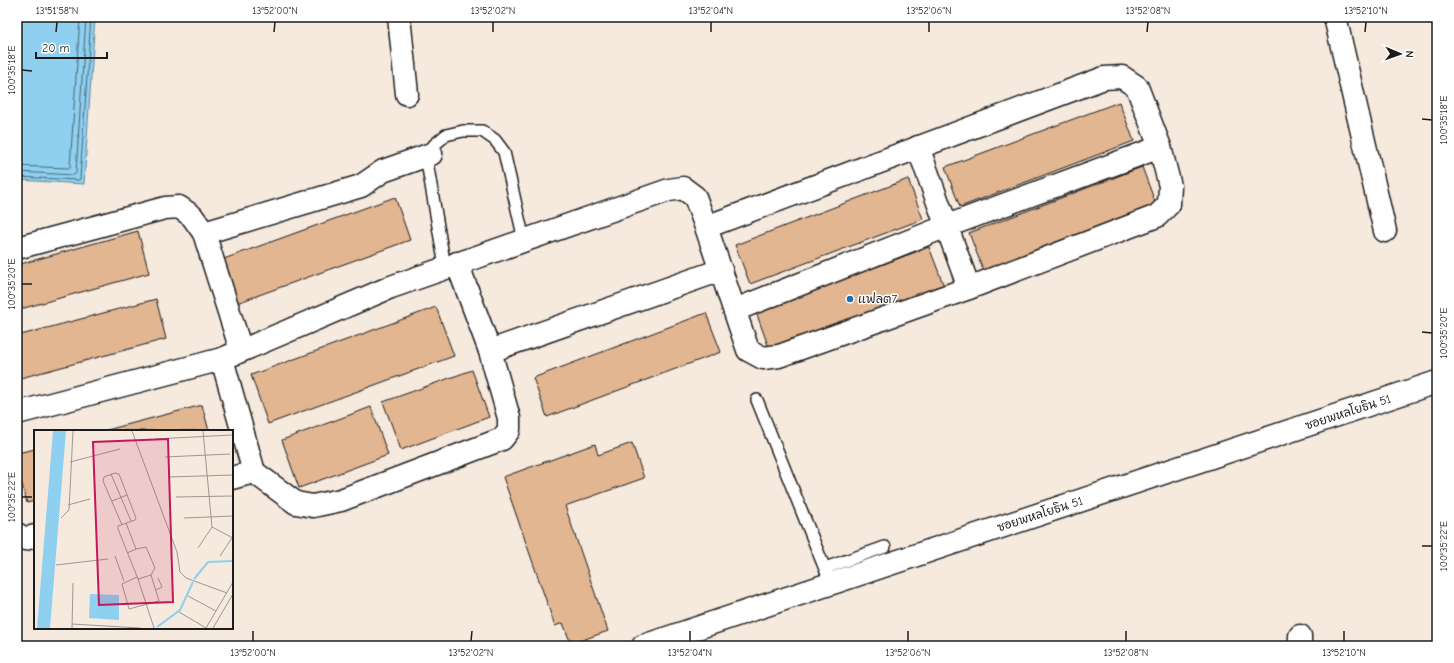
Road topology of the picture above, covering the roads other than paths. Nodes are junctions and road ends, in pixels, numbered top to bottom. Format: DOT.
graph roads {
  1 [pos="399,17"];
  2 [pos="1335,17"];
  3 [pos="408,94"];
  4 [pos="918,147"];
  5 [pos="1160,147"];
  6 [pos="430,154"];
  7 [pos="706,226"];
  8 [pos="947,226"];
  9 [pos="1385,232"];
  10 [pos="204,233"];
  11 [pos="524,240"];
  12 [pos="17,248"];
  13 [pos="451,265"];
  14 [pos="721,270"];
  15 [pos="969,288"];
  16 [pos="735,310"];
  17 [pos="490,351"];
  18 [pos="232,354"];
  19 [pos="1437,382"];
  20 [pos="757,400"];
  21 [pos="17,413"];
  22 [pos="254,472"];
  23 [pos="233,478"];
  24 [pos="17,534"];
  25 [pos="34,536"];
  26 [pos="885,547"];
  27 [pos="828,576"];
  28 [pos="644,646"];
  1 -- 3 [label="street"];
  2 -- 9 [label="street"];
  4 -- 5 [label="street"];
  4 -- 7 [label="street"];
  4 -- 8 [label="street"];
  5 -- 8 [label="street"];
  5 -- 15 [label="street"];
  6 -- 10 [label="street"];
  6 -- 11 [label="lane"];
  6 -- 13 [label="lane"];
  7 -- 11 [label="street"];
  7 -- 14 [label="street"];
  8 -- 15 [label="street"];
  8 -- 16 [label="street"];
  10 -- 12 [label="street"];
  10 -- 18 [label="street"];
  11 -- 13 [label="street"];
  13 -- 17 [label="street"];
  13 -- 18 [label="street"];
  14 -- 16 [label="street"];
  14 -- 17 [label="street"];
  15 -- 16 [label="street"];
  17 -- 22 [label="street"];
  18 -- 21 [label="street"];
  18 -- 22 [label="street"];
  19 -- 27 [label="street, ซอยพหลโยธิน 51"];
  20 -- 27 [label="lane"];
  22 -- 23 [label="street"];
  24 -- 25 [label="street"];
  26 -- 27 [label="lane"];
  27 -- 28 [label="street, ซอยพหลโยธิน 51"];
}
